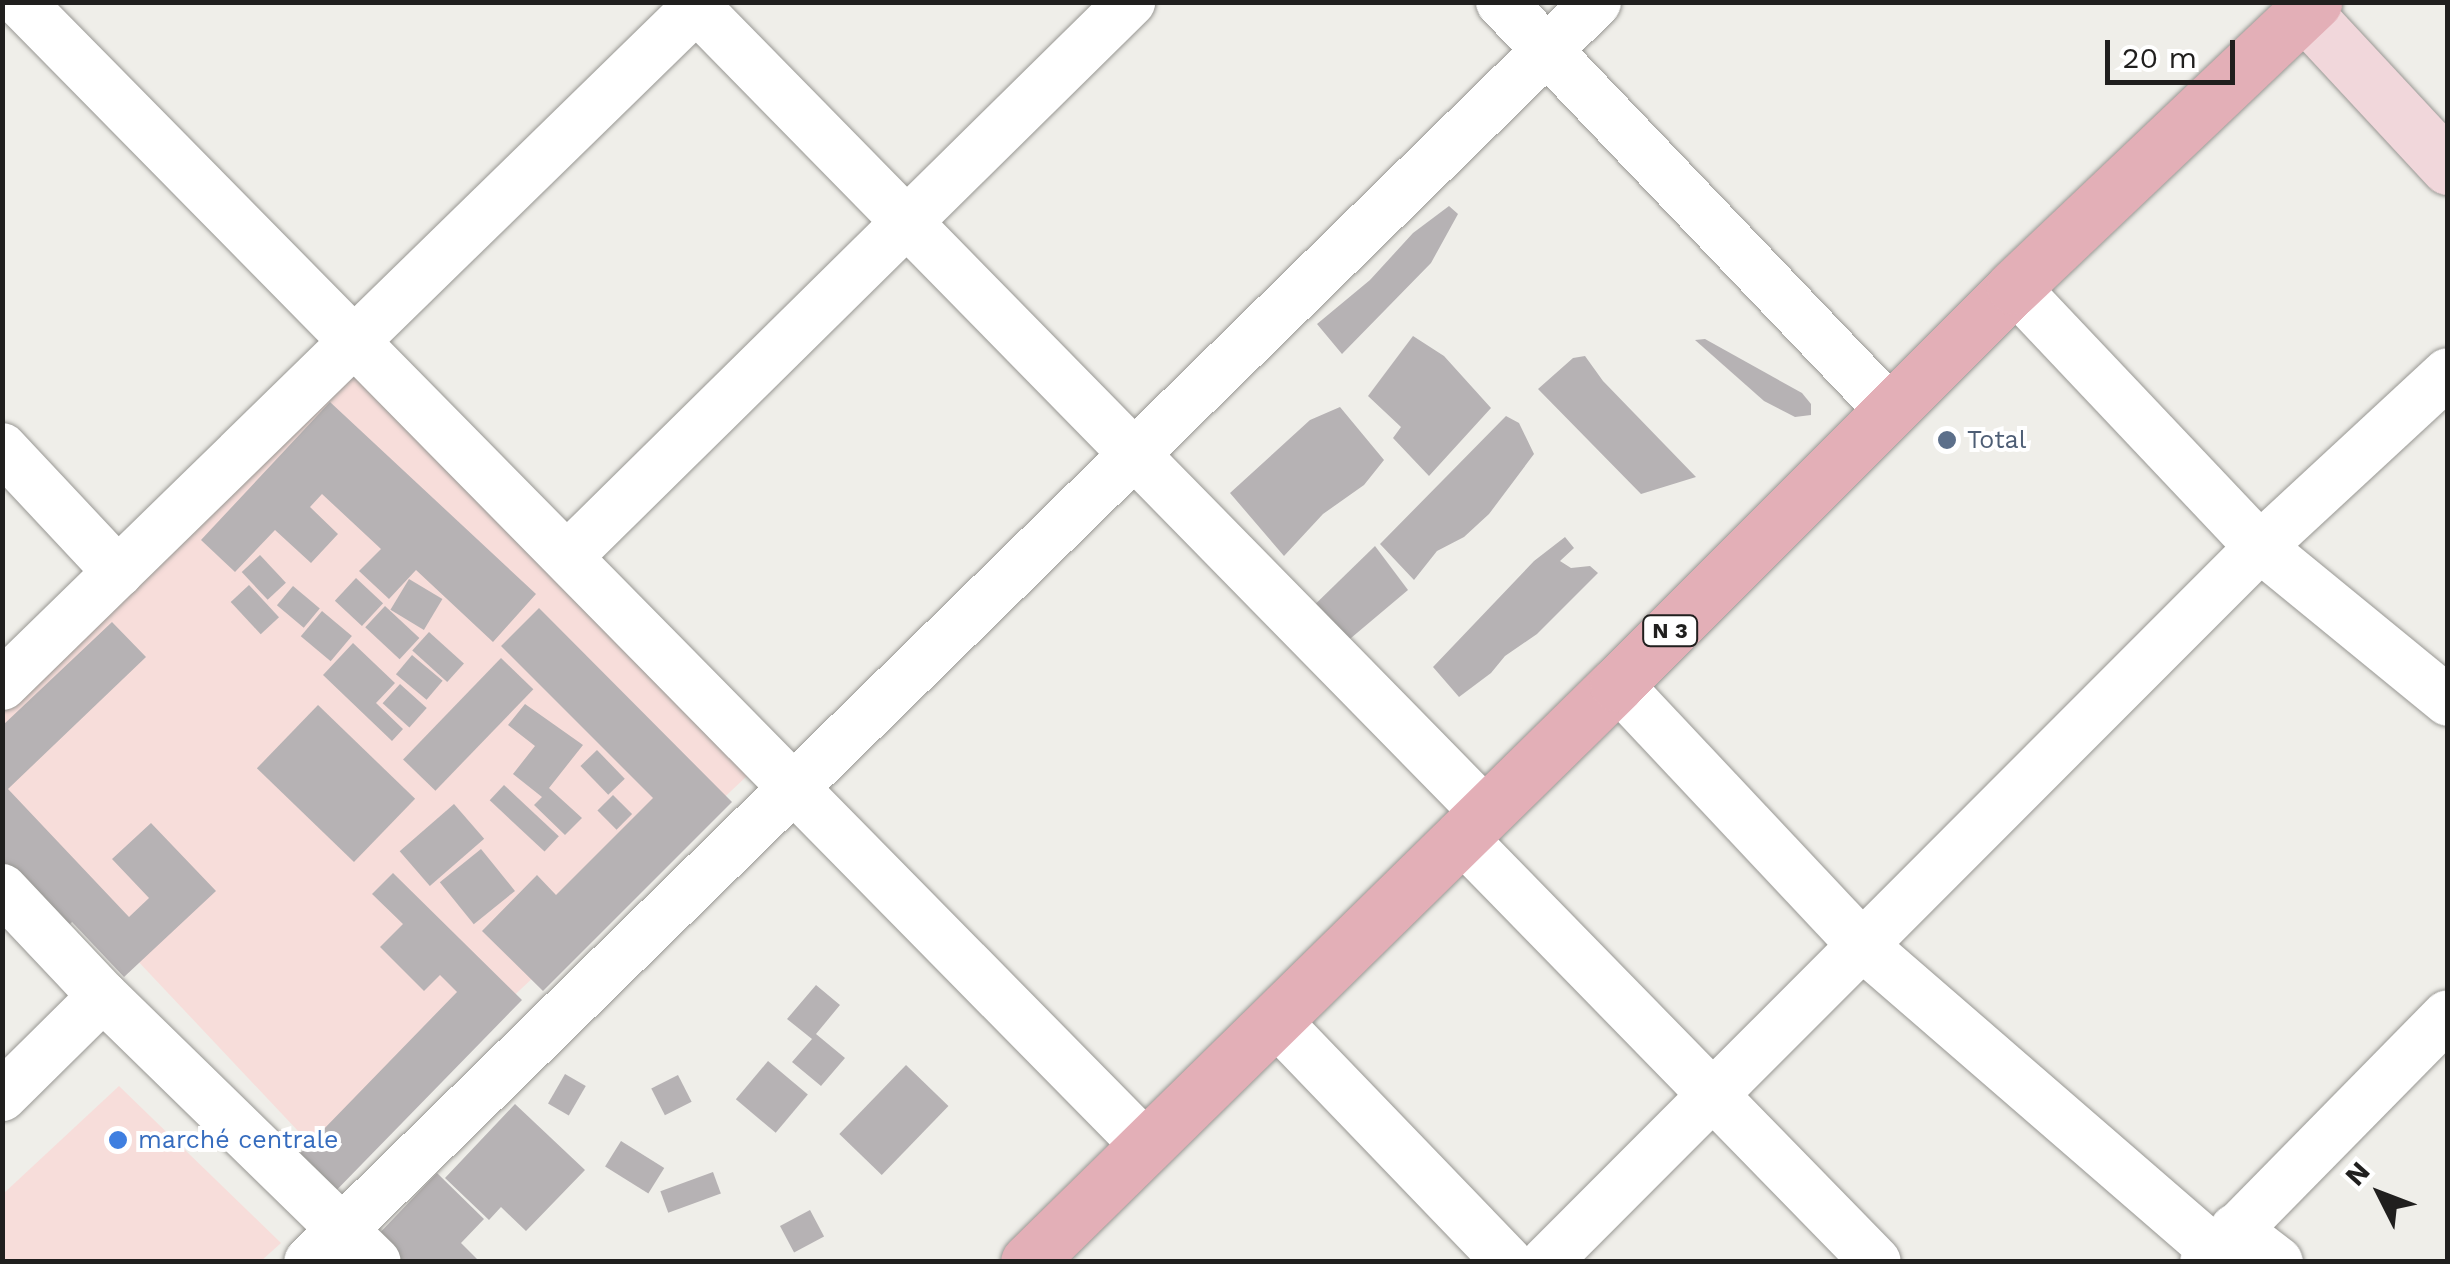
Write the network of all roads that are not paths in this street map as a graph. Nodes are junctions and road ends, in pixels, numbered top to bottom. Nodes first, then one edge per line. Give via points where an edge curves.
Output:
1 (20, 2) edge
2 (1130, 2) edge
3 (1501, 2) edge
4 (1596, 2) edge
5 (696, 4) edge
6 (2304, 6) edge
7 (1548, 50) junction
8 (2448, 167) edge
9 (907, 222) junction
10 (2014, 287) junction
11 (355, 342) junction
12 (2448, 373) edge
13 (1890, 410) junction
14 (2, 448) edge
15 (1135, 454) junction
16 (2260, 547) junction
17 (567, 557) junction
18 (118, 572) junction
19 (1618, 684) junction
20 (2, 685) edge
21 (2448, 701) edge
22 (794, 788) junction
23 (1473, 824) junction
24 (2, 889) edge
25 (1863, 946) junction
26 (103, 996) junction
27 (2448, 1015) edge
28 (1274, 1020) junction
29 (1712, 1094) junction
30 (2, 1096) edge
31 (1145, 1144) junction
32 (2218, 1247) edge
33 (343, 1251) edge
34 (1028, 1262) edge
35 (1508, 1262) edge
36 (1546, 1262) edge
37 (1876, 1262) edge
38 (2278, 1262) edge

1 - 11 street
2 - 9 street
3 - 7 street
4 - 7 street
5 - 9 street
5 - 11 street
6 - 8 street
6 - 10 main road, N 3
7 - 13 street
7 - 15 street
9 - 15 street
9 - 17 street
10 - 13 main road, N 3
10 - 16 street
11 - 17 street
11 - 18 street
12 - 16 street
13 - 19 main road, N 3
14 - 18 street
15 - 22 street
15 - 23 street
16 - 21 street
16 - 25 street
17 - 22 street
18 - 20 street
19 - 23 main road, N 3
19 - 25 street
22 - 31 street
22 - 33 street
23 - 28 main road, N 3
23 - 29 street
24 - 26 street
25 - 29 street
25 - 32 street
26 - 30 street
26 - 33 street
27 - 32 street
28 - 31 main road, N 3
28 - 35 street
29 - 36 street
29 - 37 street
31 - 34 main road, N 3
32 - 38 street

